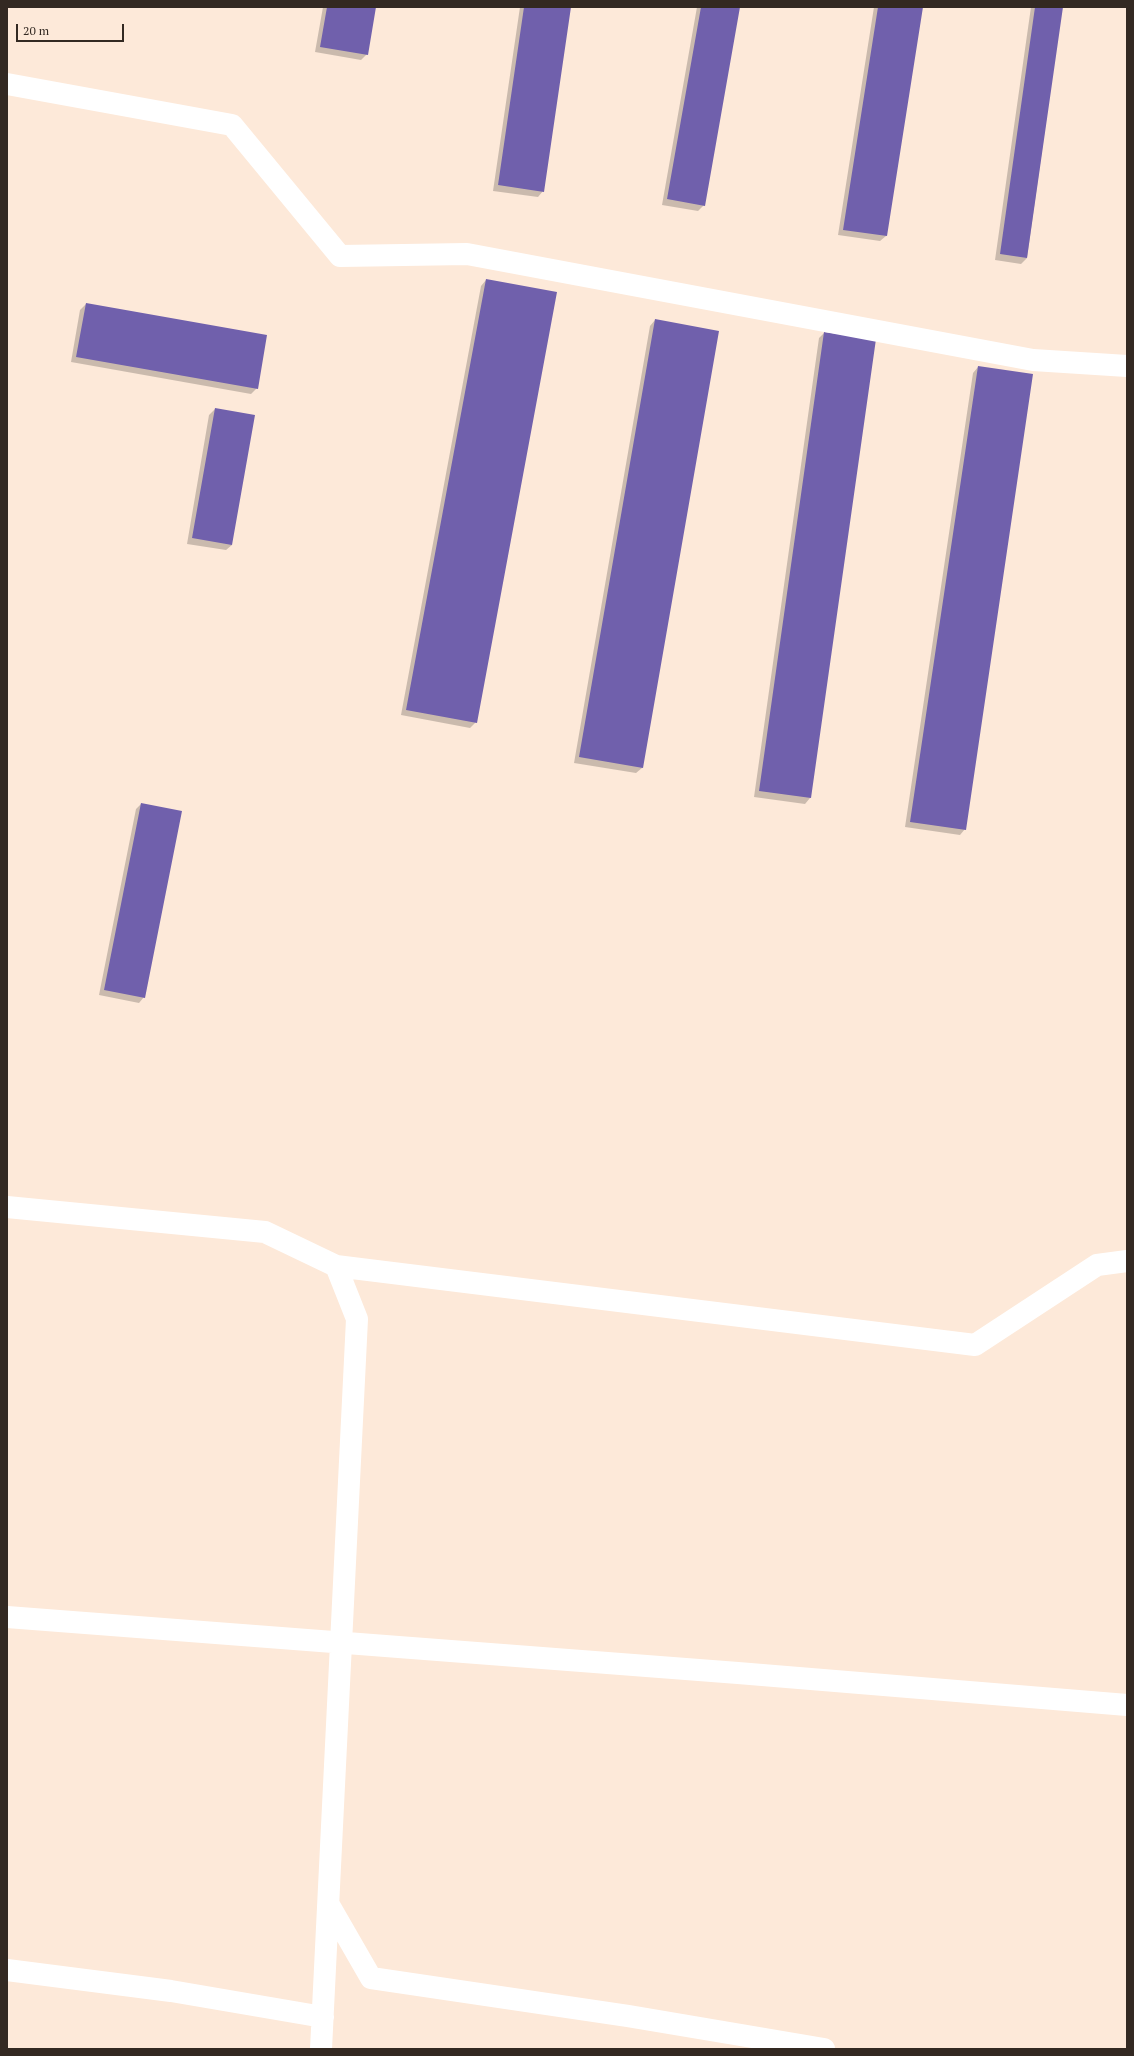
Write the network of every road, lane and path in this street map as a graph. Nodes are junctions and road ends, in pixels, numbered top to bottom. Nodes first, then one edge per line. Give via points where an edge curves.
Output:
1 (7, 84) edge
2 (1127, 366) edge
3 (7, 1207) edge
4 (1127, 1261) edge
5 (336, 1266) junction
6 (7, 1617) edge
7 (341, 1642) junction
8 (1127, 1705) edge
9 (329, 1905) junction
10 (7, 1970) edge
11 (323, 2016) junction
12 (321, 2049) edge
13 (824, 2049) edge

1 - 2 lane via 232,125 340,256 467,254 1033,360
3 - 5 lane via 265,1232
4 - 5 lane via 1096,1265 975,1345
5 - 7 lane via 357,1319
6 - 7 lane
7 - 8 lane
7 - 9 lane
9 - 11 lane
9 - 13 lane via 371,1978 628,2016
10 - 11 lane via 171,1991
11 - 12 lane

